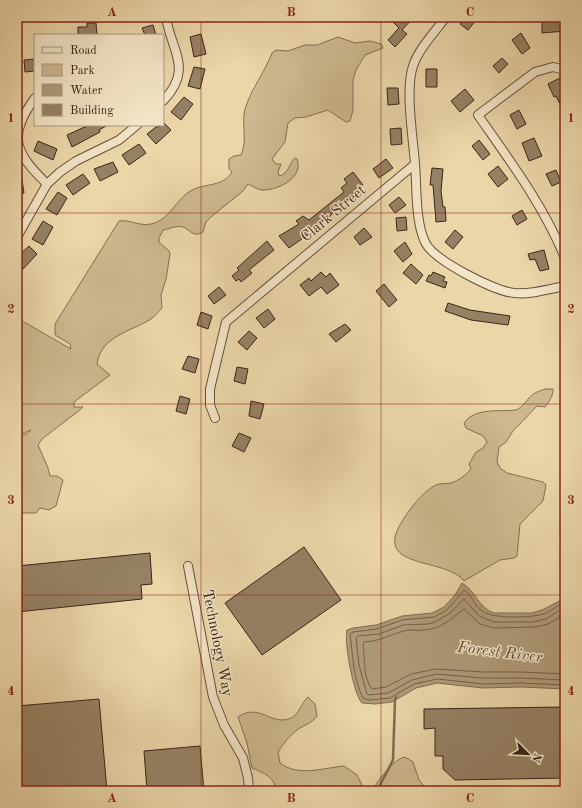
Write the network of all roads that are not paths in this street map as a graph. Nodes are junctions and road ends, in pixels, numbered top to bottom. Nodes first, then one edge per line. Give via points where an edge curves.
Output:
1 (166, 17) edge
2 (446, 17) edge
3 (565, 70) edge
4 (34, 99) edge
5 (164, 100) edge
6 (136, 126) edge
7 (415, 164) junction
8 (47, 184) junction
9 (17, 236) edge
10 (565, 258) edge
11 (565, 286) edge
12 (215, 418) dead end
13 (188, 566) dead end
14 (249, 791) edge

1 - 5 street via 168,32 178,56 179,70 173,88
2 - 7 street via 421,50 413,66 410,90
3 - 10 street via 553,67 535,72 478,115 535,199 551,226
4 - 8 street via 23,115 18,129 18,142 23,157
6 - 8 street via 119,140 76,161
7 - 11 street via 420,228 426,243 437,257 506,292 528,293
7 - 12 street, Clark Street via 226,322 210,389 210,405
8 - 9 street
13 - 14 street, Technology Way via 213,697 224,725 243,758

